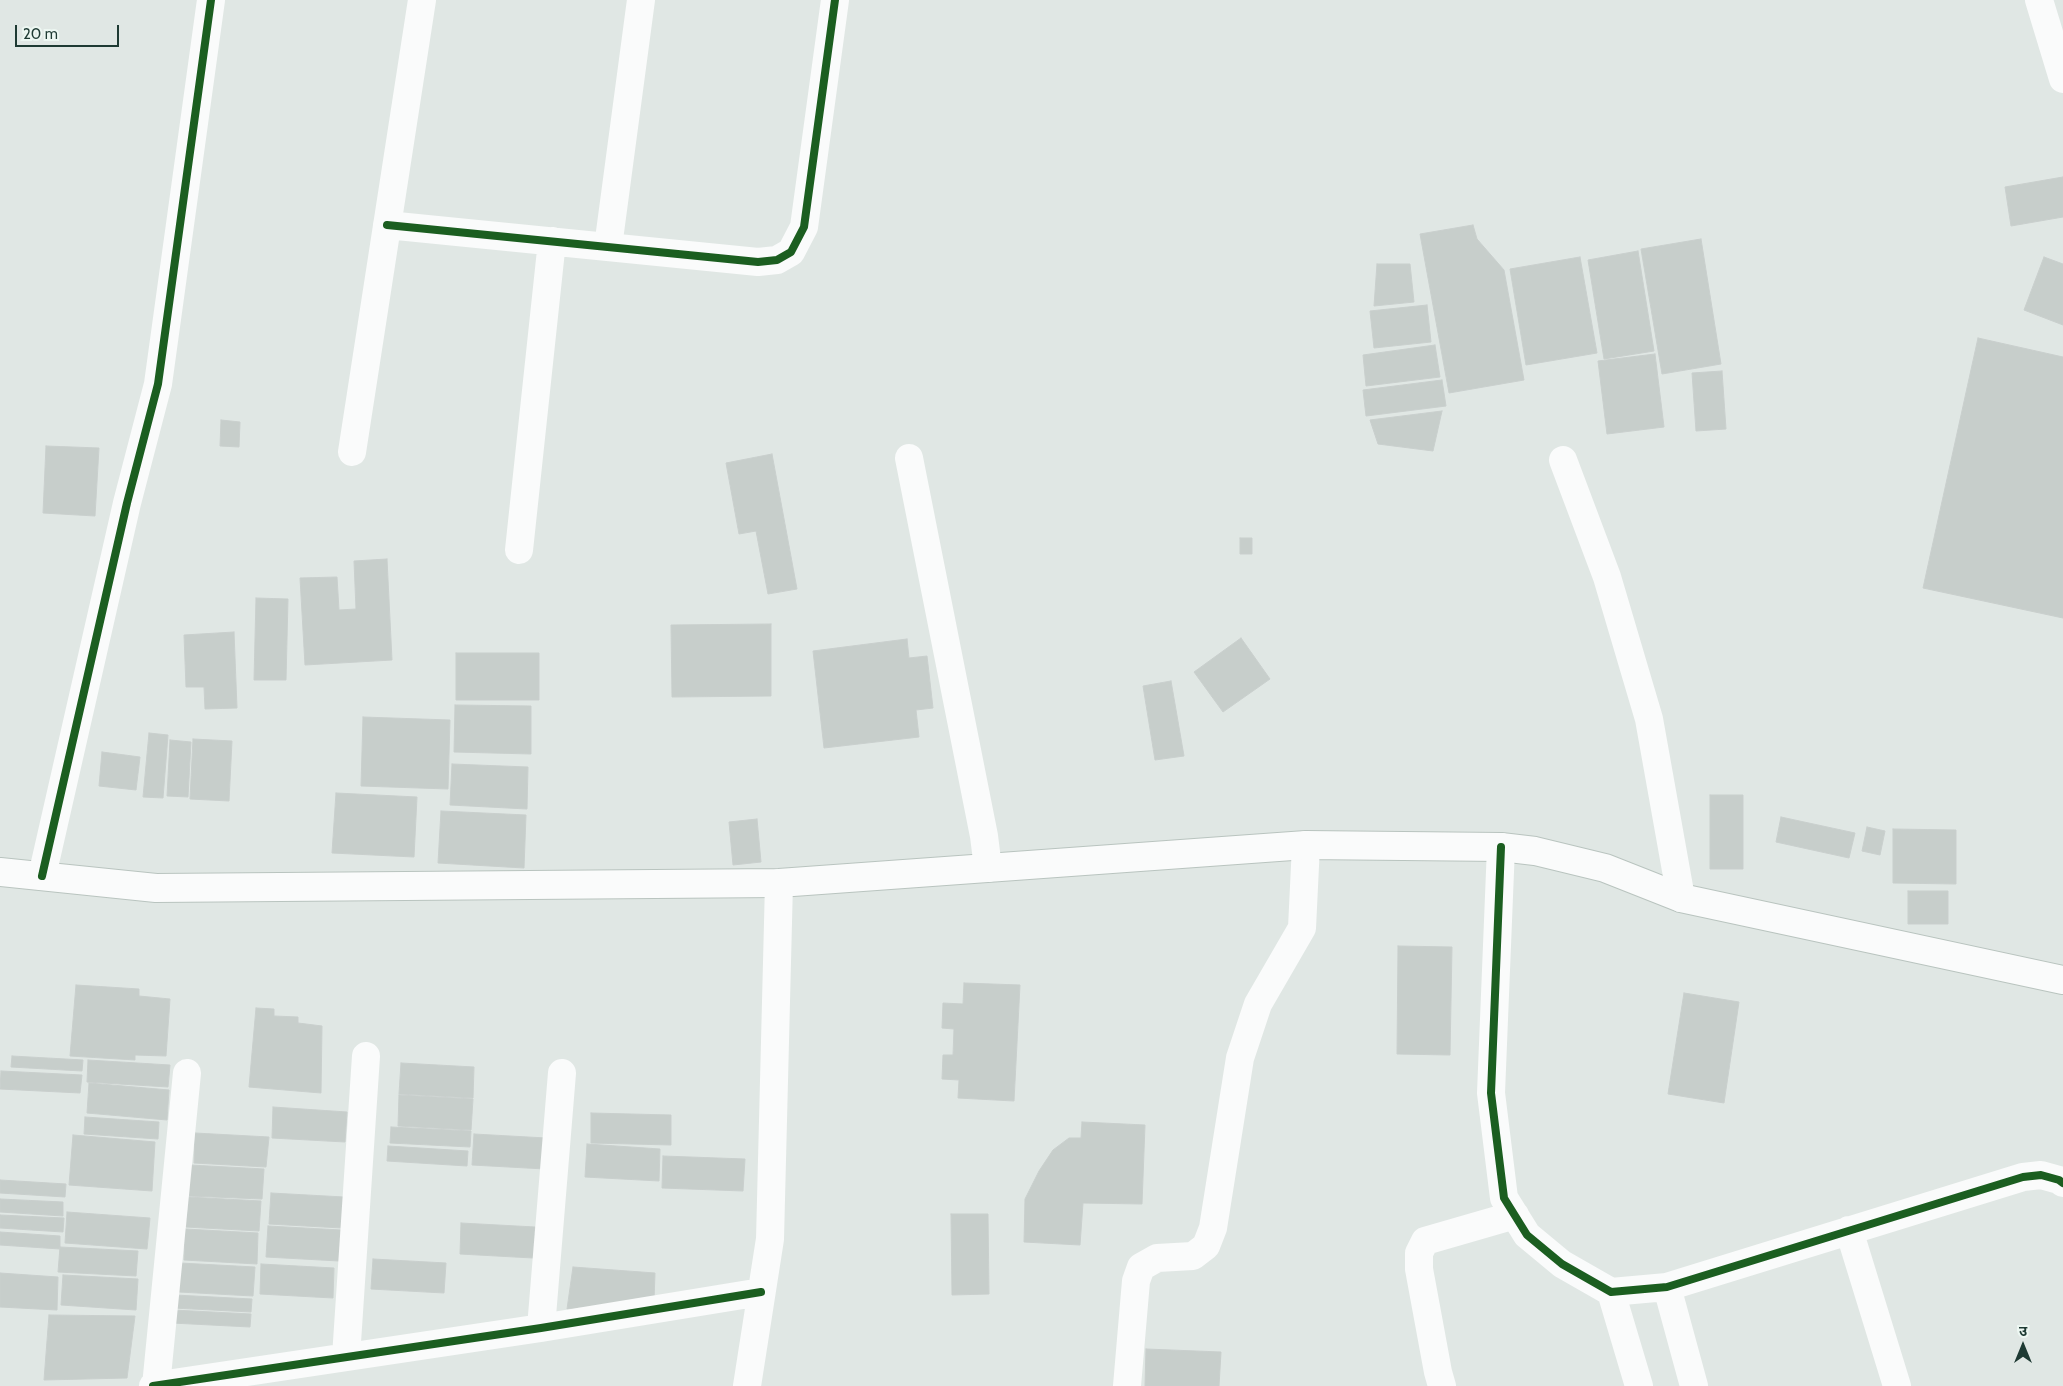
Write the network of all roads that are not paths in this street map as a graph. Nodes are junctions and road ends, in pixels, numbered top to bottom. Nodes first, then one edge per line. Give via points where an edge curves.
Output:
1 (211, 0) edge
2 (422, 0) edge
3 (641, 0) edge
4 (835, 0) edge
5 (2039, 0) edge
6 (2063, 79) edge
7 (387, 225) junction
8 (552, 241) junction
9 (608, 247) junction
10 (352, 452) dead end
11 (909, 458) dead end
12 (1563, 460) dead end
13 (519, 550) dead end
14 (1306, 845) junction
15 (1501, 848) junction
16 (988, 868) junction
17 (0, 872) edge
18 (42, 876) junction
19 (779, 883) junction
20 (1682, 898) junction
21 (2063, 980) edge
22 (366, 1056) dead end
23 (187, 1073) dead end
24 (562, 1073) dead end
25 (2063, 1183) edge
26 (1515, 1215) junction
27 (1849, 1230) junction
28 (1667, 1287) junction
29 (761, 1292) junction
30 (1611, 1292) junction
31 (541, 1328) junction
32 (346, 1357) junction
33 (154, 1386) edge
34 (747, 1386) edge
35 (1127, 1386) edge
36 (1442, 1386) edge
37 (1639, 1386) edge
38 (1694, 1386) edge
39 (1897, 1386) edge

1 - 18 street via 158,384 127,503
2 - 7 street
3 - 9 street
4 - 9 street via 804,228 792,252 777,260 758,262
5 - 6 street
7 - 8 street
7 - 10 street
8 - 9 street
8 - 13 street
11 - 16 street
12 - 20 street via 1607,577 1648,719
14 - 15 street
14 - 16 street
14 - 35 street via 1302,928 1258,1004 1240,1058 1213,1228 1206,1246 1193,1256 1157,1258 1140,1267
15 - 20 street via 1535,851 1605,868
15 - 26 street via 1491,1093 1504,1198
16 - 19 street
17 - 18 street
18 - 19 street via 156,888
19 - 29 street via 770,1239
20 - 21 street
22 - 32 street
23 - 33 street
24 - 31 street
25 - 27 street via 2041,1175 2023,1177
26 - 30 street via 1527,1235 1562,1264
26 - 36 street via 1425,1241 1419,1253
27 - 28 street
27 - 39 street
28 - 30 street
28 - 38 street
29 - 31 street
29 - 34 street
30 - 37 street
31 - 32 street
32 - 33 street

